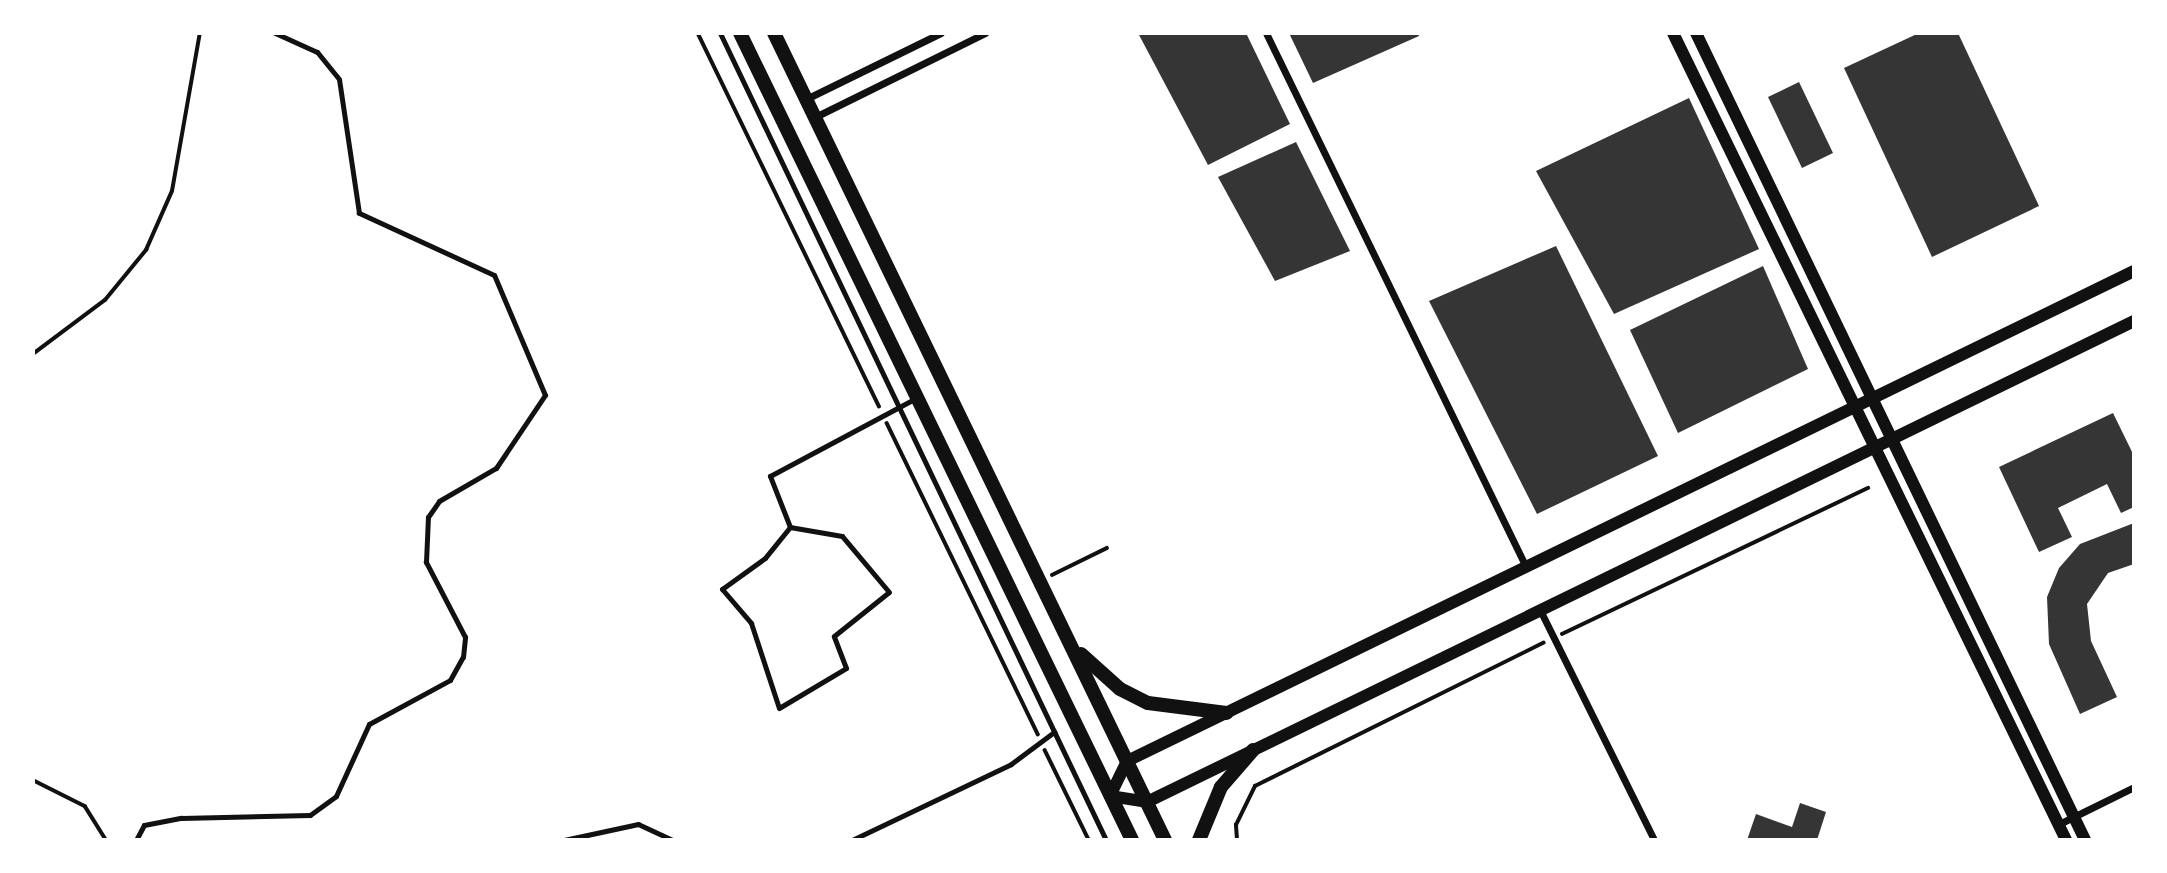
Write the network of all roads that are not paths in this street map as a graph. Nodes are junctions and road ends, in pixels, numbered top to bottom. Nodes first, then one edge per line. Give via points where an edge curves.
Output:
1 (275, 33) edge
2 (720, 33) edge
3 (740, 33) edge
4 (774, 33) edge
5 (941, 33) edge
6 (985, 33) edge
7 (1266, 33) edge
8 (1673, 33) edge
9 (1696, 33) edge
10 (806, 99) junction
11 (815, 117) junction
12 (2134, 271) edge
13 (2134, 321) edge
14 (917, 397) junction
15 (1870, 400) junction
16 (899, 407) junction
17 (1856, 407) junction
18 (1889, 440) junction
19 (1875, 447) junction
20 (790, 527) junction
21 (1526, 567) junction
22 (1540, 610) junction
23 (1066, 636) junction
24 (1226, 713) junction
25 (1054, 732) junction
26 (1253, 750) junction
27 (1127, 761) junction
28 (2134, 788) edge
29 (1110, 796) junction
30 (1147, 802) junction
31 (2074, 817) junction
32 (2059, 824) junction
33 (136, 840) edge
34 (564, 840) edge
35 (673, 840) edge
36 (852, 840) edge
37 (1106, 840) edge
38 (1132, 840) edge
39 (1165, 840) edge
40 (1199, 840) edge
41 (1654, 840) edge
42 (2066, 840) edge
43 (2085, 840) edge

1 - 33 lane via 317,52 339,79 359,214 494,275 545,395 496,468 439,502 428,517 426,562 465,638 463,657 450,680 369,724 336,796 310,816 181,818 144,825
2 - 16 lane
3 - 14 main road
4 - 10 main road
5 - 10 street
6 - 11 street
7 - 21 street
8 - 17 street
9 - 15 street
10 - 11 main road
11 - 23 main road
12 - 15 street
13 - 18 street
14 - 16 lane
14 - 29 main road
15 - 17 street
15 - 18 street
16 - 20 lane via 770,476
16 - 25 lane
17 - 19 street
17 - 21 street
18 - 19 street
18 - 31 street
19 - 22 street
19 - 32 street
20 - 20 lane via 842,536 890,592 834,636 846,668 779,708 751,623 722,589 765,558
21 - 24 street
22 - 26 street
22 - 41 street
23 - 24 main road via 1093,668 1130,694 1173,710
23 - 27 main road
24 - 27 street
25 - 36 lane via 1011,764
25 - 37 lane
26 - 30 street
26 - 40 main road via 1221,787
27 - 29 street
27 - 30 main road
28 - 31 street
29 - 30 street
29 - 38 main road
30 - 39 main road
31 - 32 street
31 - 43 street
32 - 42 street
34 - 35 lane via 638,824

